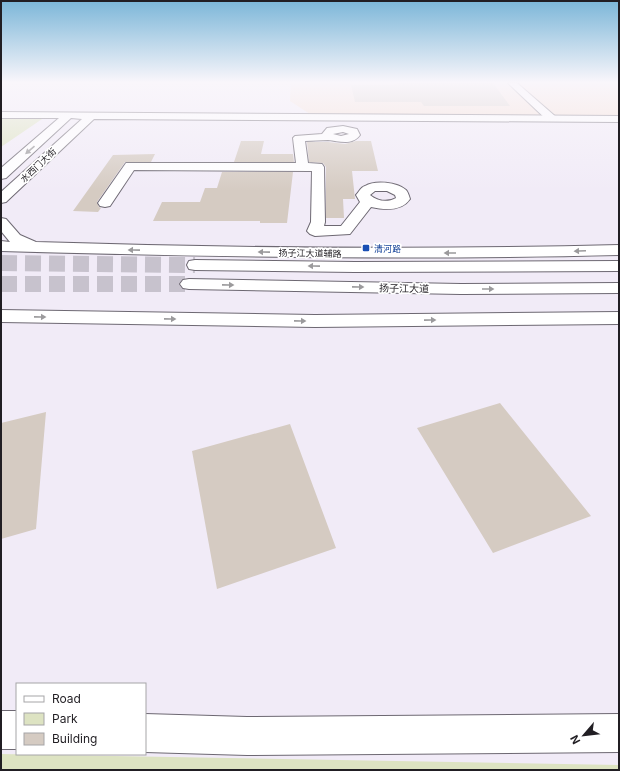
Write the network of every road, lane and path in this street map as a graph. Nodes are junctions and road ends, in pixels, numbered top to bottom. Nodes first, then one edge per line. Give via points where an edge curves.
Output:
1 (64, 119) edge
2 (88, 119) edge
3 (166, 119) edge
4 (552, 119) joint
5 (619, 119) edge
6 (333, 128) junction
7 (302, 167) junction
8 (1, 175) edge
9 (368, 201) dead end
10 (2, 202) edge
11 (105, 203) dead end
12 (1, 222) edge
13 (1, 246) edge
14 (33, 247) junction
15 (52, 248) junction
16 (619, 250) edge
17 (1, 262) edge
18 (195, 265) tunnel mouth
19 (619, 266) edge
20 (189, 284) tunnel mouth
21 (619, 288) edge
22 (1, 316) edge
23 (619, 318) edge
24 (1, 730) edge
25 (16, 730) edge
26 (146, 733) edge
27 (619, 733) edge

1 -> 8 main road, 水西门大街
2 - 10 main road, 水西门大街
3 - 6 main road
4 - 5 main road
4 - 6 main road via 346,123
6 - 7 main road via 299,138
7 - 9 main road via 318,168 316,231 345,231
7 - 11 main road via 130,166
12 - 14 main road via 15,238
13 - 14 main road, 扬子江大道辅路
14 - 15 main road, 扬子江大道辅路
16 -> 15 main road, 扬子江大道辅路 via 496,254
15 - 17 main road
19 -> 18 main road, 扬子江大道
20 -> 21 main road, 扬子江大道 via 461,289
22 -> 23 main road via 315,321
24 - 25 main road
26 - 27 main road via 247,736

